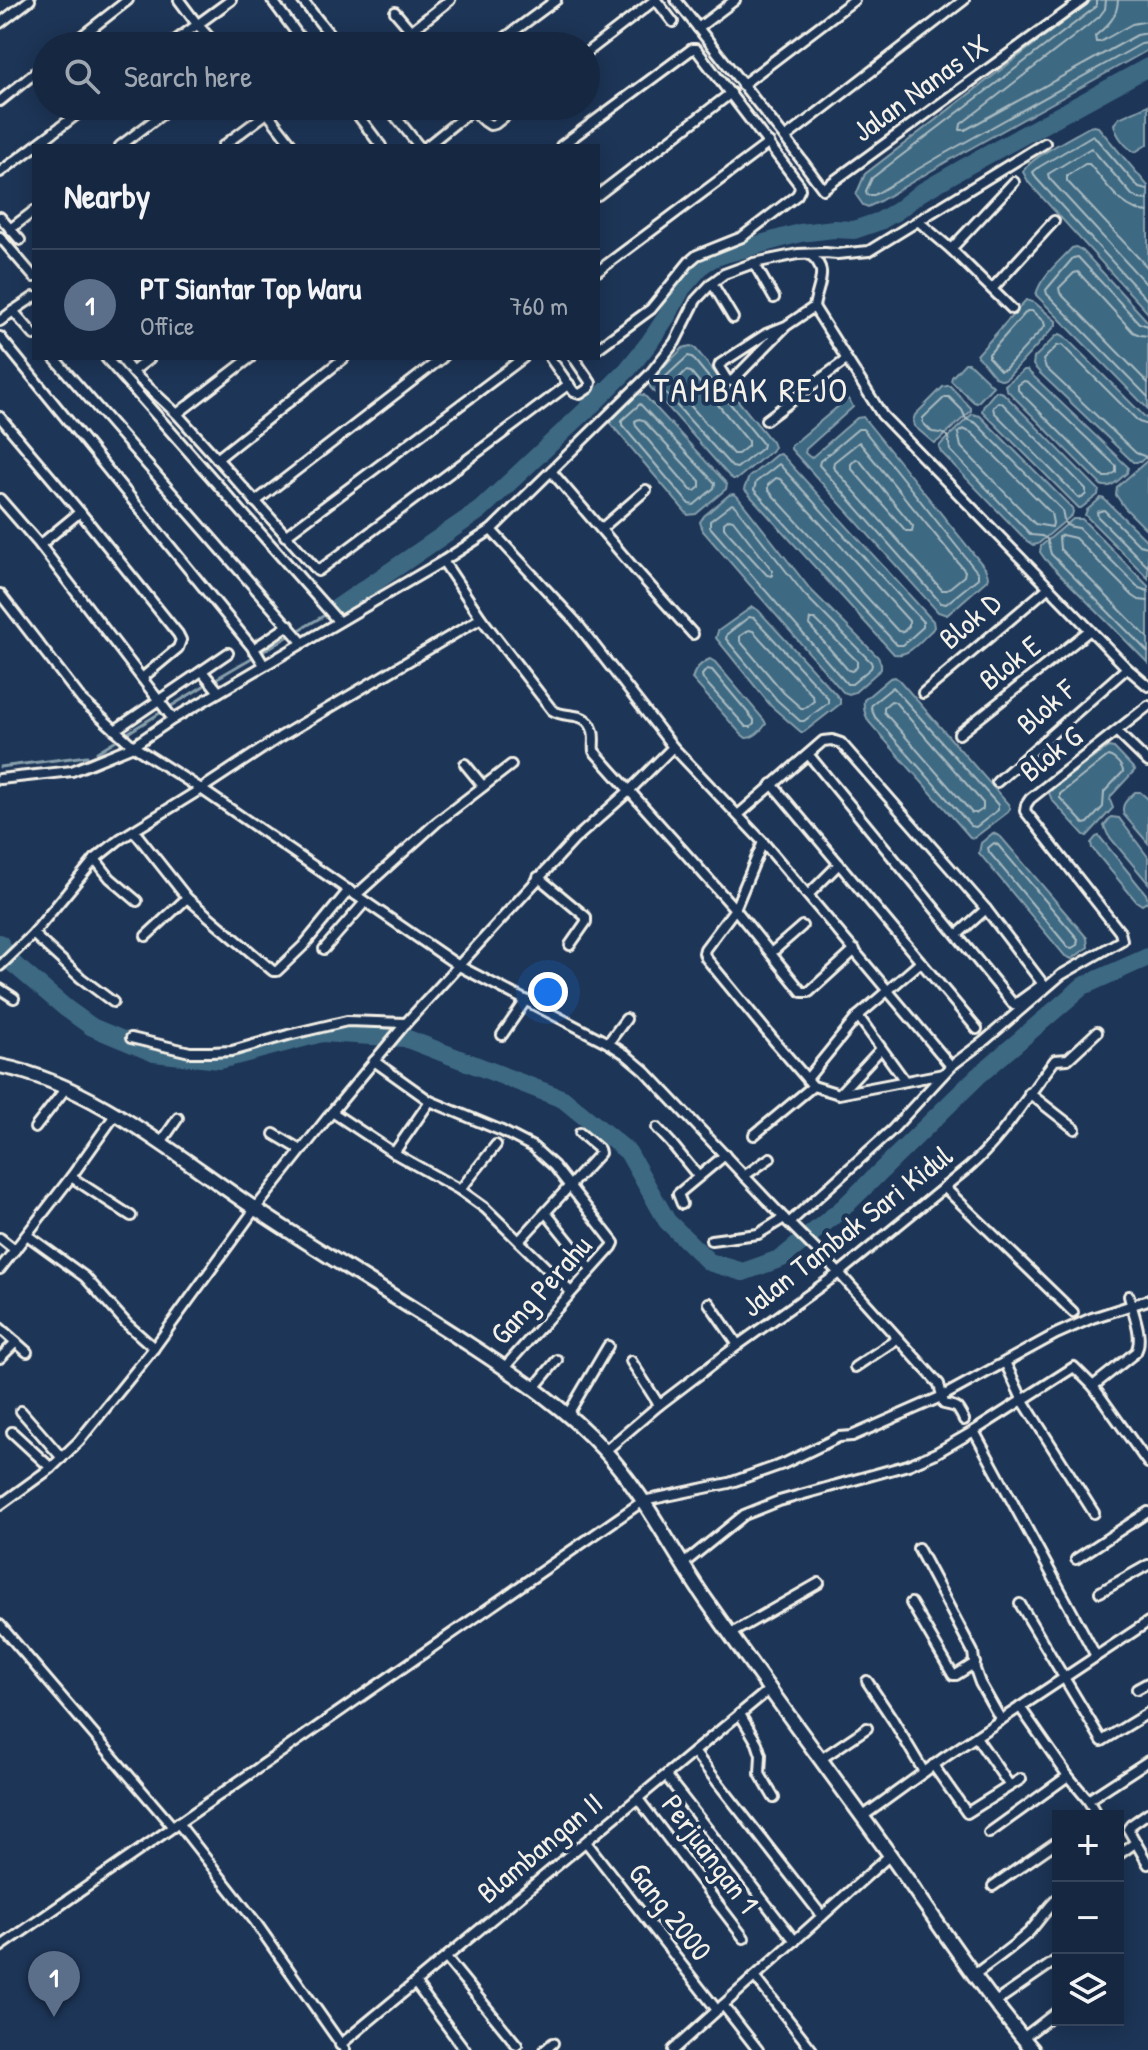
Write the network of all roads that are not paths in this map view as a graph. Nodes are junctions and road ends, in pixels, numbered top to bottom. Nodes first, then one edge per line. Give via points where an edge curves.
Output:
1 (30, 0) edge
2 (128, 0) edge
3 (179, 0) edge
4 (231, 0) edge
5 (272, 0) edge
6 (302, 0) edge
7 (450, 0) edge
8 (556, 0) edge
9 (655, 0) edge
10 (676, 0) edge
11 (735, 0) edge
12 (854, 0) edge
13 (964, 0) edge
14 (1064, 0) edge
15 (1083, 0) edge
16 (1071, 9) junction
17 (395, 12) dead end
18 (673, 22) dead end
19 (0, 23) edge
20 (197, 24) junction
21 (698, 28) junction
22 (411, 31) joint
23 (87, 32) edge
24 (186, 32) edge
25 (204, 32) edge
26 (296, 32) edge
27 (328, 32) edge
28 (513, 32) edge
29 (600, 42) edge
30 (32, 75) edge
31 (742, 85) junction
32 (731, 93) junction
33 (0, 101) edge
34 (600, 117) edge
35 (69, 120) edge
36 (154, 120) edge
37 (253, 120) edge
38 (273, 120) edge
39 (362, 120) edge
40 (398, 120) edge
41 (458, 120) edge
42 (482, 120) edge
43 (500, 120) edge
44 (596, 120) edge
45 (785, 138) junction
46 (769, 143) junction
47 (1045, 143) dead end
48 (37, 144) edge
49 (123, 144) edge
50 (225, 144) edge
51 (291, 144) edge
52 (380, 144) edge
53 (417, 144) edge
54 (429, 144) edge
55 (564, 144) edge
56 (32, 148) edge
57 (0, 172) edge
58 (1014, 182) dead end
59 (600, 193) edge
60 (32, 212) edge
61 (0, 217) edge
62 (918, 221) junction
63 (1054, 221) dead end
64 (10, 229) junction
65 (0, 237) edge
66 (20, 240) dead end
67 (951, 249) junction
68 (808, 254) junction
69 (754, 263) junction
70 (600, 270) edge
71 (32, 275) edge
72 (712, 283) junction
73 (992, 289) junction
74 (32, 298) edge
75 (774, 298) dead end
76 (814, 307) junction
77 (1012, 309) dead end
78 (13, 311) junction
79 (733, 318) dead end
80 (0, 321) edge
81 (786, 326) junction
82 (32, 333) edge
83 (0, 337) edge
84 (600, 347) edge
85 (56, 360) edge
86 (108, 360) edge
87 (123, 360) edge
88 (147, 360) edge
89 (247, 360) edge
90 (341, 360) edge
91 (439, 360) edge
92 (520, 360) edge
93 (551, 360) edge
94 (579, 360) edge
95 (846, 360) junction
96 (132, 372) junction
97 (569, 384) junction
98 (177, 414) junction
99 (0, 417) edge
100 (766, 420) dead end
101 (217, 459) junction
102 (551, 471) junction
103 (646, 490) dead end
104 (0, 499) edge
105 (255, 502) junction
106 (80, 512) junction
107 (601, 529) junction
108 (491, 530) junction
109 (285, 536) junction
110 (40, 545) junction
111 (443, 561) junction
112 (1049, 587) junction
113 (0, 594) edge
114 (334, 616) junction
115 (481, 618) junction
116 (1090, 630) junction
117 (296, 633) junction
118 (693, 634) dead end
119 (228, 653) dead end
120 (258, 656) junction
121 (1127, 668) junction
122 (142, 678) junction
123 (210, 681) junction
124 (1148, 686) edge
125 (923, 693) dead end
126 (1148, 706) edge
127 (166, 709) junction
128 (117, 731) junction
129 (1117, 732) junction
130 (959, 734) dead end
131 (130, 743) junction
132 (673, 747) junction
133 (808, 754) junction
134 (1148, 762) edge
135 (465, 764) dead end
136 (511, 765) dead end
137 (0, 779) edge
138 (997, 782) dead end
139 (772, 784) junction
140 (483, 786) junction
141 (201, 789) junction
142 (629, 791) junction
143 (738, 815) junction
144 (134, 831) junction
145 (763, 842) junction
146 (95, 859) junction
147 (839, 864) junction
148 (538, 877) junction
149 (352, 893) junction
150 (808, 895) junction
151 (187, 898) junction
152 (137, 901) dead end
153 (365, 902) junction
154 (735, 909) junction
155 (986, 909) junction
156 (802, 926) dead end
157 (33, 934) junction
158 (957, 935) junction
159 (146, 936) dead end
160 (570, 945) dead end
161 (324, 949) dead end
162 (855, 950) junction
163 (771, 953) junction
164 (921, 962) junction
165 (0, 966) edge
166 (459, 966) junction
167 (0, 989) edge
168 (887, 990) junction
169 (14, 998) dead end
170 (526, 1000) junction
171 (113, 1002) dead end
172 (858, 1016) junction
173 (626, 1019) dead end
174 (403, 1026) junction
175 (977, 1029) dead end
176 (1097, 1032) dead end
177 (502, 1035) dead end
178 (131, 1038) dead end
179 (608, 1043) junction
180 (880, 1050) junction
181 (375, 1059) junction
182 (0, 1066) edge
183 (951, 1066) junction
184 (944, 1074) junction
185 (905, 1081) junction
186 (810, 1082) junction
187 (66, 1088) junction
188 (1029, 1093) junction
189 (839, 1094) junction
190 (430, 1101) junction
191 (332, 1112) junction
192 (115, 1115) junction
193 (178, 1118) dead end
194 (35, 1128) dead end
195 (657, 1128) dead end
196 (1075, 1129) dead end
197 (580, 1133) dead end
198 (274, 1134) dead end
199 (754, 1135) dead end
200 (160, 1144) junction
201 (496, 1145) dead end
202 (301, 1150) junction
203 (394, 1153) junction
204 (725, 1155) junction
205 (770, 1158) dead end
206 (698, 1176) junction
207 (744, 1176) junction
208 (71, 1177) junction
209 (570, 1184) junction
210 (944, 1187) junction
211 (460, 1190) junction
212 (682, 1204) dead end
213 (255, 1209) junction
214 (546, 1213) junction
215 (131, 1216) dead end
216 (790, 1223) junction
217 (27, 1235) junction
218 (0, 1238) edge
219 (711, 1240) dead end
220 (519, 1241) junction
221 (15, 1250) junction
222 (0, 1269) edge
223 (591, 1269) junction
224 (839, 1273) junction
225 (571, 1292) junction
226 (1129, 1296) dead end
227 (1148, 1300) edge
228 (709, 1303) dead end
229 (1132, 1306) junction
230 (1073, 1312) dead end
231 (0, 1328) edge
232 (897, 1339) junction
233 (16, 1342) junction
234 (738, 1345) junction
235 (608, 1346) dead end
236 (154, 1348) junction
237 (27, 1352) dead end
238 (0, 1358) edge
239 (557, 1360) dead end
240 (631, 1361) dead end
241 (1005, 1362) junction
242 (855, 1367) dead end
243 (504, 1368) junction
244 (1093, 1386) junction
245 (534, 1388) junction
246 (943, 1396) junction
247 (1022, 1399) junction
248 (659, 1405) junction
249 (21, 1411) dead end
250 (568, 1414) junction
251 (964, 1420) dead end
252 (974, 1431) junction
253 (12, 1432) dead end
254 (605, 1451) junction
255 (62, 1458) junction
256 (1148, 1463) edge
257 (51, 1468) junction
258 (643, 1501) junction
259 (0, 1505) edge
260 (1148, 1512) edge
261 (1094, 1513) dead end
262 (918, 1548) dead end
263 (1076, 1559) dead end
264 (682, 1565) junction
265 (1148, 1565) edge
266 (819, 1583) dead end
267 (1100, 1592) dead end
268 (911, 1603) dead end
269 (1020, 1604) dead end
270 (1148, 1622) edge
271 (0, 1625) edge
272 (730, 1634) junction
273 (1096, 1656) junction
274 (975, 1663) junction
275 (1062, 1678) junction
276 (867, 1681) dead end
277 (1148, 1683) edge
278 (1137, 1689) dead end
279 (764, 1694) junction
280 (1020, 1707) junction
281 (1148, 1713) edge
282 (740, 1714) junction
283 (1001, 1720) junction
284 (867, 1728) dead end
285 (976, 1737) junction
286 (694, 1752) junction
287 (821, 1759) junction
288 (1148, 1761) edge
289 (933, 1765) junction
290 (924, 1772) junction
291 (666, 1776) junction
292 (1068, 1776) junction
293 (1021, 1779) dead end
294 (1010, 1786) junction
295 (774, 1798) dead end
296 (638, 1799) junction
297 (1088, 1800) junction
298 (1094, 1810) edge
299 (1148, 1813) edge
300 (862, 1817) junction
301 (175, 1825) junction
302 (989, 1833) dead end
303 (586, 1842) junction
304 (1135, 1843) junction
305 (1052, 1845) edge
306 (1124, 1851) edge
307 (884, 1861) junction
308 (1148, 1864) edge
309 (993, 1886) dead end
310 (1052, 1903) edge
311 (822, 1916) junction
312 (744, 1938) dead end
313 (795, 1941) junction
314 (0, 1947) edge
315 (446, 1958) junction
316 (1052, 1963) edge
317 (974, 1975) junction
318 (755, 1977) junction
319 (415, 1983) junction
320 (994, 2003) junction
321 (720, 2008) junction
322 (1052, 2016) edge
323 (1023, 2038) junction
324 (553, 2043) dead end
325 (517, 2045) dead end
326 (342, 2047) edge
327 (465, 2050) edge
328 (545, 2050) edge
329 (673, 2050) edge
330 (758, 2050) edge
331 (812, 2050) edge
332 (1033, 2050) edge

1 - 19 street
2 - 23 street
3 - 20 street
4 - 20 street
5 - 26 street
6 - 27 street
7 - 22 street
8 - 28 street
9 - 18 street
9 - 29 street
10 - 21 street
11 - 21 street
12 - 31 street
13 - 45 street
14 - 16 street
15 - 16 street, Jalan Nanas IX
16 - 45 street, Jalan Nanas IX via 823,189
17 - 22 street
20 - 24 street
20 - 25 street
21 - 31 street
30 - 33 street
31 - 45 street
32 - 34 street via 700,51 692,49
32 - 46 street
32 - 59 street
35 - 48 street
36 - 49 street
37 - 50 street
38 - 51 street
39 - 52 street
40 - 53 street
41 - 54 street
42 - 43 street via 490,125
44 - 55 street
46 - 70 street
46 - 84 street via 799,184 797,195 742,237 697,255 651,309
47 - 62 street
56 - 57 street
58 - 67 street
60 - 64 street
61 - 64 street
62 - 67 street
62 - 68 street via 869,251
63 - 73 street
64 - 66 street
65 - 71 street
67 - 73 street
68 - 69 street
68 - 76 street via 821,266
69 - 72 street
69 - 75 street
72 - 79 street
72 - 102 street via 696,300 663,358
73 - 77 street
74 - 78 street
76 - 81 street
76 - 95 street
78 - 80 street
78 - 82 street
81 - 81 street via 732,381 727,380 720,364
83 - 120 street
85 - 117 street
86 - 114 street
87 - 96 street
88 - 96 street
89 - 98 street
90 - 101 street
91 - 105 street
92 - 109 street
93 - 97 street
94 - 97 street via 589,388 580,394
95 - 100 street
95 - 112 street via 882,415
96 - 98 street
97 - 109 street via 318,571
98 - 101 street
99 - 106 street
101 - 105 street
102 - 107 street
102 - 108 street
103 - 107 street
104 - 110 street
105 - 109 street
106 - 110 street
106 - 122 street via 181,640
107 - 118 street
108 - 111 street
108 - 132 street via 576,622
110 - 122 street
111 - 114 street
111 - 115 street
112 - 116 street
112 - 125 street, Blok D
113 - 128 street via 82,700
114 - 117 street
115 - 141 street
115 - 142 street via 552,710 588,721 594,751
116 - 121 street
116 - 130 street, Blok E
117 - 120 street
117 - 120 street
119 - 123 street
120 - 123 street
121 - 124 street
121 - 138 street, Blok F
122 - 127 street
123 - 127 street
123 - 127 street
126 - 129 street, Blok G
127 - 128 street
127 - 131 street
128 - 131 street
129 - 134 street
129 - 183 street, Blok G via 1030,799 1025,811 1122,938 1061,975
131 - 137 street via 72,771
131 - 141 street
132 - 142 street
132 - 143 street
133 - 139 street
133 - 155 street via 823,741 841,743
133 - 158 street
135 - 140 street
136 - 140 street
139 - 143 street
139 - 147 street
140 - 149 street
141 - 144 street
141 - 149 street
142 - 148 street
142 - 154 street
143 - 145 street
144 - 146 street
144 - 151 street
145 - 150 street
145 - 154 street
146 - 152 street
146 - 157 street
147 - 150 street
147 - 164 street
148 - 160 street via 586,917
148 - 166 street
149 - 151 street via 275,972
149 - 153 street
150 - 162 street
151 - 159 street
153 - 161 street
153 - 166 street
154 - 163 street
154 - 186 street via 704,953
155 - 158 street
155 - 158 street via 1043,984 1014,1005
156 - 163 street
157 - 165 street
157 - 171 street
162 - 163 street via 805,993
162 - 168 street
164 - 168 street
164 - 175 street
166 - 170 street
166 - 174 street
167 - 169 street
168 - 172 street
168 - 183 street
170 - 177 street
170 - 179 street
172 - 180 street
172 - 186 street
173 - 179 street
174 - 178 street via 347,1021 211,1052
174 - 181 street
176 - 188 street, Jalan Tambak Sari Kidul via 1067,1059 1055,1060
179 - 204 street via 645,1071
180 - 185 street
180 - 189 street
181 - 190 street
181 - 191 street
182 - 187 street
183 - 184 street
184 - 185 street
184 - 216 street via 892,1130
185 - 189 street
186 - 189 street
186 - 199 street
187 - 192 street
187 - 194 street
188 - 196 street
188 - 210 street, Jalan Tambak Sari Kidul via 988,1150
190 - 203 street
190 - 209 street via 533,1147
191 - 202 street
191 - 203 street
192 - 200 street
192 - 208 street
193 - 200 street
195 - 206 street
197 - 209 street via 600,1151
198 - 202 street
200 - 213 street
201 - 211 street
202 - 213 street
203 - 211 street
204 - 206 street
204 - 207 street
205 - 207 street
206 - 212 street via 678,1194
207 - 216 street
208 - 215 street
208 - 217 street
209 - 214 street
209 - 223 street, Gang Perahu via 614,1245
210 - 224 street, Jalan Tambak Sari Kidul
210 - 230 street
211 - 220 street
213 - 236 street
213 - 243 street
214 - 220 street
214 - 223 street
216 - 219 street via 758,1234
216 - 224 street
217 - 221 street
217 - 236 street via 85,1277
218 - 221 street
220 - 225 street
221 - 222 street
223 - 225 street, Gang Perahu
224 - 232 street
224 - 234 street, Jalan Tambak Sari Kidul
225 - 243 street, Gang Perahu
226 - 229 street
227 - 229 street
228 - 234 street
229 - 241 street via 1083,1321
229 - 244 street via 1138,1349
231 - 233 street
232 - 242 street
232 - 246 street via 939,1384
233 - 237 street
233 - 238 street
234 - 248 street, Jalan Tambak Sari Kidul
235 - 250 street
236 - 255 street
239 - 245 street
240 - 248 street
241 - 246 street
241 - 247 street
243 - 245 street
244 - 247 street via 1074,1367
244 - 256 street
245 - 250 street
246 - 251 street via 944,1404 958,1408
246 - 258 street via 744,1478
247 - 252 street
247 - 261 street
248 - 254 street, Jalan Tambak Sari Kidul
249 - 255 street
250 - 254 street
252 - 264 street via 908,1465 753,1510
252 - 273 street
253 - 257 street
254 - 258 street
255 - 257 street
257 - 259 street
258 - 264 street
258 - 301 street
260 - 263 street
262 - 274 street
264 - 272 street
265 - 267 street
266 - 272 street
268 - 274 street via 953,1675
269 - 275 street
270 - 273 street
271 - 301 street
272 - 279 street
273 - 275 street
274 - 283 street
275 - 280 street
275 - 281 street via 1102,1741
276 - 290 street
277 - 278 street
279 - 282 street, Blambangan II
279 - 287 street
280 - 283 street
280 - 292 street
282 - 286 street, Blambangan II
282 - 295 street via 757,1743 760,1774
283 - 285 street
284 - 287 street
285 - 289 street
285 - 294 street
286 - 291 street, Blambangan II
286 - 311 street
287 - 300 street
288 - 297 street
289 - 290 street
289 - 294 street via 966,1813
290 - 300 street
291 - 296 street, Blambangan II
291 - 313 street
292 - 297 street
292 - 302 street
293 - 294 street
296 - 303 street, Blambangan II
296 - 312 street, Perjuangan 1
297 - 298 street
299 - 304 street via 1129,1827
300 - 307 street
301 - 314 street
301 - 326 street via 254,1920
303 - 315 street, Blambangan II
303 - 321 street, Gang 2000
304 - 306 street
304 - 308 street
305 - 309 street
307 - 311 street
307 - 317 street
310 - 317 street via 1018,1942
311 - 313 street
313 - 318 street
315 - 319 street, Blambangan II
315 - 325 street
316 - 320 street
317 - 320 street
318 - 321 street
318 - 331 street
319 - 326 street, Blambangan II
319 - 327 street
320 - 323 street
321 - 329 street
321 - 330 street, Gang 2000
322 - 323 street
323 - 332 street
324 - 328 street

